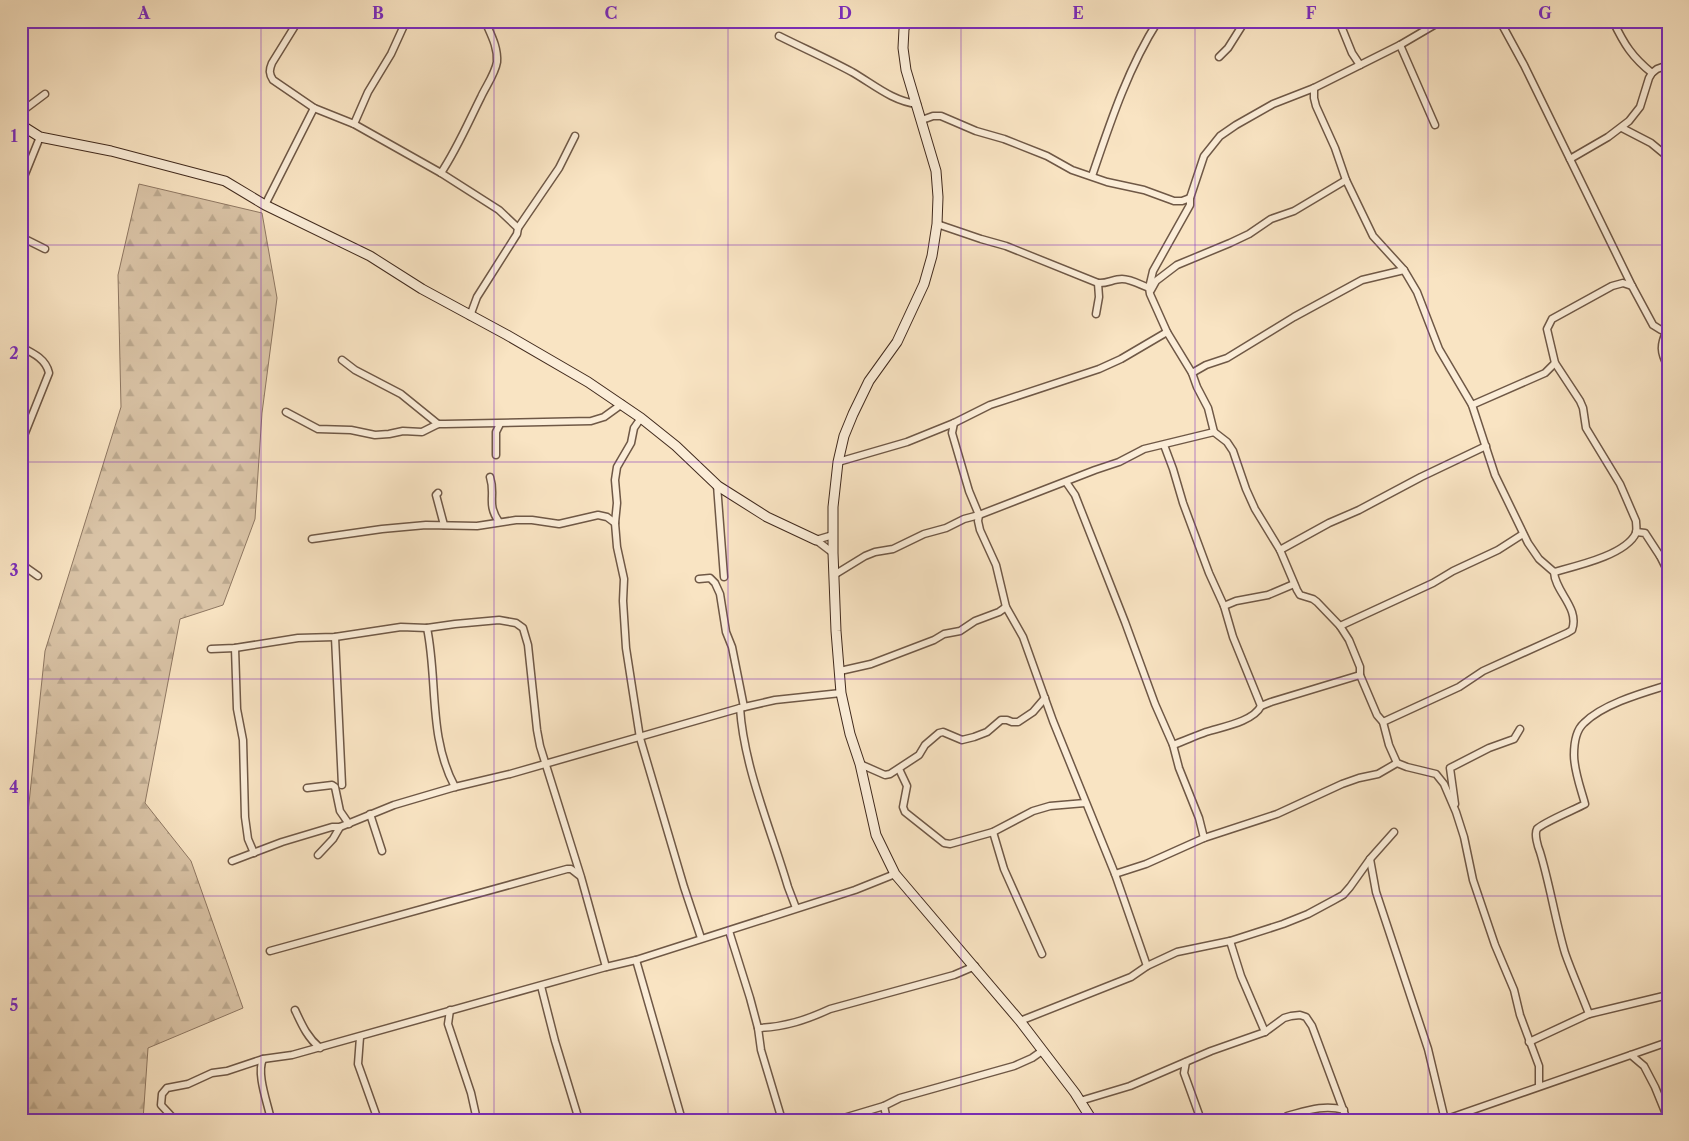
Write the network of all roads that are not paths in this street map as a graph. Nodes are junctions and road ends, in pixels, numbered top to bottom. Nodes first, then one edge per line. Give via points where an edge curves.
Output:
1 (298, 21) edge
2 (406, 21) edge
3 (485, 21) edge
4 (907, 21) edge
5 (1158, 21) edge
6 (1245, 21) edge
7 (1339, 21) edge
8 (1441, 21) edge
9 (1500, 21) edge
10 (1613, 21) edge
11 (779, 36) dead end
12 (1400, 45) junction
13 (1219, 57) dead end
14 (1360, 65) junction
15 (1668, 65) edge
16 (1652, 73) junction
17 (1314, 88) junction
18 (46, 94) dead end
19 (917, 104) junction
20 (314, 108) junction
21 (21, 112) edge
22 (922, 120) junction
23 (354, 124) junction
24 (1435, 124) dead end
25 (21, 125) edge
26 (1622, 128) junction
27 (575, 136) dead end
28 (40, 137) junction
29 (1668, 157) edge
30 (1570, 159) junction
31 (441, 173) junction
32 (1092, 176) junction
33 (1346, 180) junction
34 (21, 184) edge
35 (1190, 198) junction
36 (265, 205) junction
37 (938, 224) junction
38 (518, 228) junction
39 (21, 238) edge
40 (45, 249) dead end
41 (1404, 270) junction
42 (1098, 283) junction
43 (1632, 286) junction
44 (1150, 291) junction
45 (1096, 314) dead end
46 (470, 316) junction
47 (1667, 330) edge
48 (1167, 332) junction
49 (21, 347) edge
50 (342, 360) dead end
51 (1555, 363) junction
52 (1668, 367) edge
53 (1192, 373) junction
54 (622, 404) junction
55 (1472, 405) junction
56 (286, 412) dead end
57 (641, 418) junction
58 (954, 423) junction
59 (438, 424) junction
60 (500, 424) junction
61 (942, 428) junction
62 (1214, 432) junction
63 (952, 433) junction
64 (21, 443) edge
65 (1164, 445) junction
66 (1486, 446) junction
67 (496, 455) dead end
68 (838, 462) junction
69 (490, 477) dead end
70 (1066, 482) junction
71 (717, 484) junction
72 (438, 492) dead end
73 (616, 512) junction
74 (978, 515) junction
75 (607, 517) junction
76 (500, 522) junction
77 (615, 523) junction
78 (444, 525) junction
79 (1636, 532) junction
80 (1523, 534) junction
81 (833, 535) junction
82 (312, 539) dead end
83 (816, 540) junction
84 (1280, 550) junction
85 (833, 553) junction
86 (1668, 553) edge
87 (1660, 556) junction
88 (21, 564) edge
89 (1554, 572) junction
90 (1668, 572) edge
91 (834, 575) junction
92 (38, 576) dead end
93 (724, 577) dead end
94 (699, 579) dead end
95 (1294, 584) junction
96 (1006, 606) junction
97 (1224, 606) junction
98 (999, 612) junction
99 (1012, 616) junction
100 (1340, 626) junction
101 (428, 628) junction
102 (335, 637) junction
103 (235, 648) junction
104 (212, 649) dead end
105 (840, 671) junction
106 (1360, 675) junction
107 (1668, 685) edge
108 (841, 693) junction
109 (1045, 698) junction
110 (1261, 706) junction
111 (742, 708) junction
112 (1383, 722) junction
113 (1520, 729) dead end
114 (640, 738) junction
115 (1173, 745) junction
116 (547, 763) junction
117 (1397, 763) junction
118 (860, 764) junction
119 (899, 769) junction
120 (342, 785) dead end
121 (454, 787) junction
122 (307, 788) dead end
123 (1085, 803) junction
124 (1456, 812) junction
125 (370, 814) junction
126 (349, 824) junction
127 (340, 827) junction
128 (993, 832) junction
129 (1394, 832) dead end
130 (1204, 838) junction
131 (382, 851) dead end
132 (254, 853) junction
133 (318, 855) dead end
134 (1370, 860) junction
135 (232, 861) dead end
136 (895, 874) junction
137 (1115, 874) junction
138 (581, 877) junction
139 (796, 908) junction
140 (729, 931) junction
141 (701, 938) junction
142 (1230, 941) junction
143 (270, 951) dead end
144 (1042, 954) dead end
145 (636, 960) junction
146 (975, 966) junction
147 (1148, 966) junction
148 (606, 967) junction
149 (541, 986) junction
150 (1668, 995) edge
151 (296, 1010) dead end
152 (450, 1010) junction
153 (1588, 1014) junction
154 (1020, 1021) junction
155 (758, 1028) junction
156 (1265, 1032) junction
157 (360, 1037) junction
158 (1529, 1042) junction
159 (1668, 1042) edge
160 (320, 1048) junction
161 (1042, 1051) junction
162 (1631, 1055) junction
163 (263, 1060) junction
164 (1186, 1062) junction
165 (1173, 1067) junction
166 (1184, 1073) junction
167 (1539, 1086) junction
168 (1341, 1100) junction
169 (1080, 1101) junction
170 (884, 1106) junction
171 (1334, 1107) junction
172 (1344, 1110) junction
173 (1287, 1116) dead end
174 (175, 1120) edge
175 (271, 1120) edge
176 (378, 1120) edge
177 (477, 1120) edge
178 (579, 1120) edge
179 (682, 1120) edge
180 (782, 1120) edge
181 (836, 1120) edge
182 (887, 1120) edge
183 (1092, 1120) edge
184 (1201, 1120) edge
185 (1347, 1120) edge
186 (1444, 1120) edge
187 (1668, 1120) edge

1 - 20 street via 272,63 270,76
2 - 23 street
3 - 31 street via 497,48 497,64 454,154
4 - 19 street via 903,48
5 - 32 street via 1140,52
6 - 13 street
7 - 14 street
8 - 12 street
9 - 30 street
10 - 16 street via 1632,55
11 - 19 street via 894,98
12 - 14 street
12 - 24 street
14 - 17 street
15 - 16 street
16 - 26 street via 1640,107
17 - 33 street via 1316,106
17 - 35 street via 1273,104 1220,136 1204,156
18 - 21 street
19 - 22 street
20 - 23 street
20 - 36 street
22 - 32 street via 941,116
22 - 37 street via 936,171
23 - 31 street
25 - 28 street
26 - 29 street via 1651,143
26 - 30 street
27 - 38 street via 559,168
28 - 34 street
28 - 36 street via 111,151 225,181
30 - 43 street
31 - 38 street via 499,210
32 - 35 street via 1174,201
33 - 41 street via 1372,236
33 - 44 street via 1294,211 1177,266 1156,282
35 - 44 street via 1190,204 1153,271
36 - 46 street via 370,256
37 - 42 street via 1006,246
37 - 68 street via 924,284 897,342 852,414
38 - 46 street via 477,297
39 - 40 street
41 - 53 street via 1362,280 1227,358
41 - 55 street via 1417,292 1439,349
42 - 44 street via 1131,280
42 - 45 street
43 - 47 street via 1652,325
43 - 51 street via 1619,283 1552,319 1547,329
44 - 48 street
46 - 54 street
47 - 52 street via 1662,354
48 - 53 street
48 - 58 street via 1121,360 990,405
49 - 64 street via 44,362 49,373
50 - 59 street via 400,394
51 - 55 street via 1545,373
51 - 79 street via 1580,401 1586,428 1627,498 1636,521
53 - 62 street via 1208,408
54 - 57 street
54 - 60 street via 604,417 591,421
55 - 66 street
56 - 59 street via 318,429 375,435 422,432
57 - 71 street
57 - 73 street via 617,467
58 - 61 street
58 - 63 street
59 - 60 street
60 - 67 street via 496,432
61 - 63 street
61 - 68 street via 908,442
62 - 65 street
62 - 84 street via 1233,451 1255,509
63 - 74 street
65 - 70 street via 1144,449
65 - 97 street via 1209,573
66 - 80 street via 1495,475
66 - 84 street
68 - 81 street
69 - 76 street via 493,487 491,507
70 - 74 street
70 - 115 street via 1079,503
71 - 83 street via 767,517
71 - 93 street
72 - 78 street via 436,495
73 - 75 street
73 - 77 street
74 - 91 street via 865,556
74 - 96 street
75 - 76 street via 598,515 559,524 532,520
75 - 77 street
76 - 78 street via 477,526
77 - 114 street via 624,579 626,648
78 - 82 street via 382,529
79 - 87 street via 1645,533
79 - 89 street via 1620,549
80 - 89 street via 1539,559
80 - 100 street via 1498,550
81 - 83 street
81 - 85 street
83 - 85 street
84 - 95 street
85 - 91 street
86 - 87 street
87 - 90 street
88 - 92 street
89 - 112 street via 1555,580 1570,605 1572,630
91 - 105 street
94 - 111 street via 710,578 720,594
95 - 97 street via 1268,595
95 - 100 street via 1300,595 1312,598
96 - 98 street
96 - 99 street
97 - 110 street
98 - 99 street
98 - 105 street via 980,618 960,631 944,634 871,664
99 - 109 street via 1026,644
100 - 106 street via 1356,655
101 - 102 street via 401,627
101 - 116 street via 499,620 516,623 523,628 528,646 537,730
101 - 121 street via 437,731
102 - 103 street via 298,638
102 - 120 street
103 - 104 street
103 - 132 street via 237,709 243,740 244,817
105 - 108 street
106 - 110 street
106 - 112 street
107 - 153 street via 1631,696 1596,713 1582,724 1575,738 1574,757 1585,804 1536,832 1558,927
108 - 111 street via 775,700
108 - 118 street
109 - 119 street via 1018,722 1001,720 974,737 962,740 939,733 919,755
109 - 123 street
110 - 115 street via 1249,718
111 - 114 street
111 - 139 street via 742,728 748,754
112 - 117 street
113 - 124 street via 1514,739 1450,768
114 - 116 street
114 - 141 street
115 - 130 street
116 - 121 street
116 - 138 street
117 - 124 street via 1436,774
117 - 130 street via 1378,774 1342,784 1277,814
118 - 119 street via 885,775
118 - 136 street via 876,835
119 - 128 street via 907,786 905,812 938,839 950,844
121 - 125 street
122 - 126 street via 335,787 340,811
123 - 128 street via 1050,806
123 - 137 street
124 - 158 street via 1473,880 1514,990
125 - 126 street
125 - 131 street
126 - 127 street
127 - 132 street
127 - 133 street
128 - 144 street via 1004,869
129 - 134 street
130 - 137 street
132 - 135 street
134 - 142 street via 1343,895 1291,920
134 - 186 street via 1376,892 1428,1049
136 - 139 street
136 - 146 street
137 - 147 street
138 - 143 street via 567,869
138 - 148 street
139 - 140 street
140 - 141 street
140 - 155 street
141 - 145 street
142 - 147 street via 1176,952
142 - 156 street
145 - 148 street
145 - 179 street
146 - 154 street
146 - 155 street via 954,975 830,1009 778,1028
147 - 154 street via 1131,977
148 - 149 street
149 - 152 street
149 - 178 street
150 - 153 street
151 - 160 street via 304,1031
152 - 157 street
152 - 177 street via 448,1024
153 - 158 street
154 - 161 street
155 - 180 street via 761,1050
156 - 164 street
156 - 168 street via 1284,1018 1306,1017
157 - 160 street
157 - 176 street via 358,1064
158 - 167 street via 1538,1066
159 - 162 street
160 - 163 street
161 - 169 street
161 - 170 street via 1014,1066 900,1098
162 - 167 street
162 - 187 street via 1644,1066
163 - 174 street via 168,1088 162,1094 161,1104
163 - 175 street via 261,1076
164 - 165 street
164 - 166 street
165 - 166 street
165 - 169 street via 1130,1086
166 - 184 street
167 - 186 street
168 - 171 street
168 - 172 street
169 - 183 street
170 - 181 street
170 - 182 street
171 - 172 street
171 - 173 street
172 - 185 street

